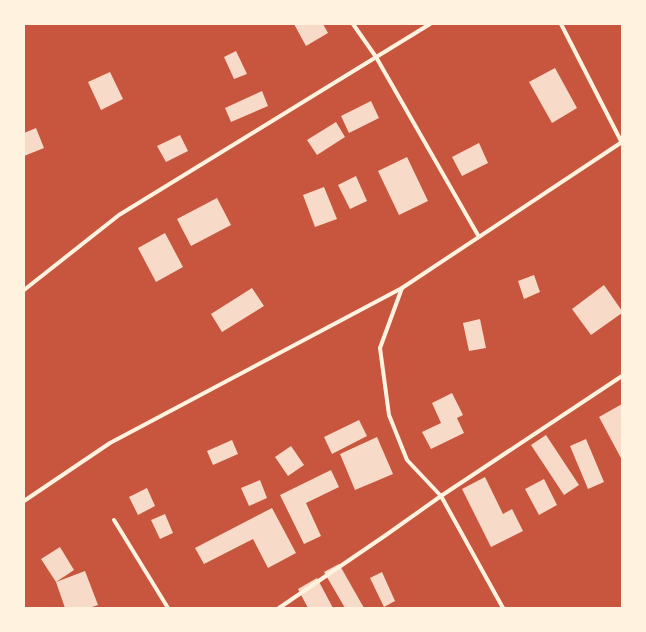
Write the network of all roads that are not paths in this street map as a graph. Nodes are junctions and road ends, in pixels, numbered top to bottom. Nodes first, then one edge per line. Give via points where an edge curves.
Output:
1 (353, 24) edge
2 (430, 24) edge
3 (561, 24) edge
4 (376, 57) junction
5 (622, 142) edge
6 (480, 237) junction
7 (402, 288) junction
8 (24, 290) edge
9 (622, 376) edge
10 (441, 496) junction
11 (24, 501) edge
12 (114, 520) dead end
13 (168, 608) edge
14 (278, 608) edge
15 (503, 608) edge

1 - 4 street
2 - 4 street
3 - 5 street
4 - 6 street
4 - 8 street via 119,215
5 - 6 street
6 - 7 street
7 - 10 street via 380,348 389,416 407,460
7 - 11 street via 110,443
9 - 10 street
10 - 14 street
10 - 15 street
12 - 13 street

